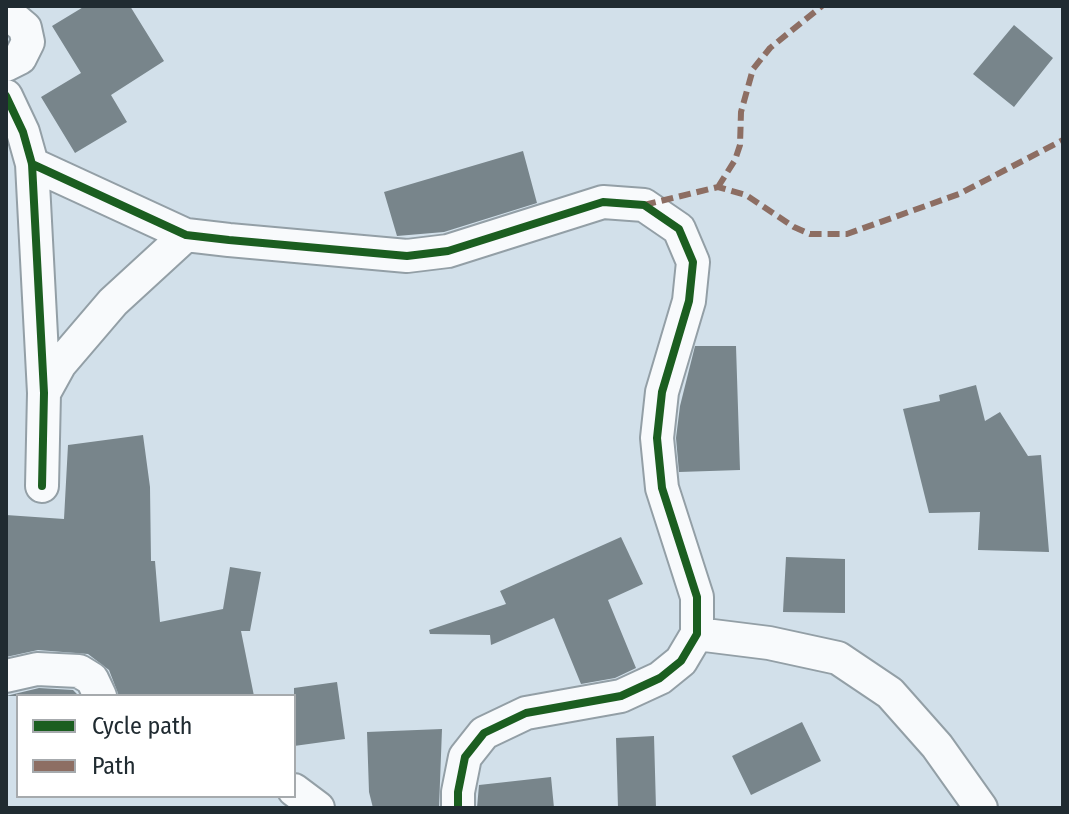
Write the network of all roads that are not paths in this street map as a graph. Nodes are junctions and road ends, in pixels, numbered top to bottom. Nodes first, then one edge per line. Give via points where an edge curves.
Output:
1 (6, 12) edge
2 (6, 65) edge
3 (6, 96) edge
4 (32, 164) junction
5 (186, 235) junction
6 (44, 393) junction
7 (42, 486) dead end
8 (697, 634) junction
9 (6, 676) edge
10 (99, 694) edge
11 (296, 792) edge
12 (318, 808) edge
13 (458, 808) edge
14 (981, 808) edge

1 - 2 street via 25,28 28,42 20,58
3 - 4 street
4 - 5 street
4 - 6 street
5 - 6 street via 95,323 60,364
5 - 8 street via 407,256 448,251 603,202 644,205 679,229 693,262 689,301 662,392 657,438 662,488 697,597
6 - 7 street
8 - 13 street via 681,661 660,678 621,696 526,713 484,733 465,757
8 - 14 street via 838,658 890,693
9 - 10 street via 37,669 79,671 92,679
11 - 12 street

